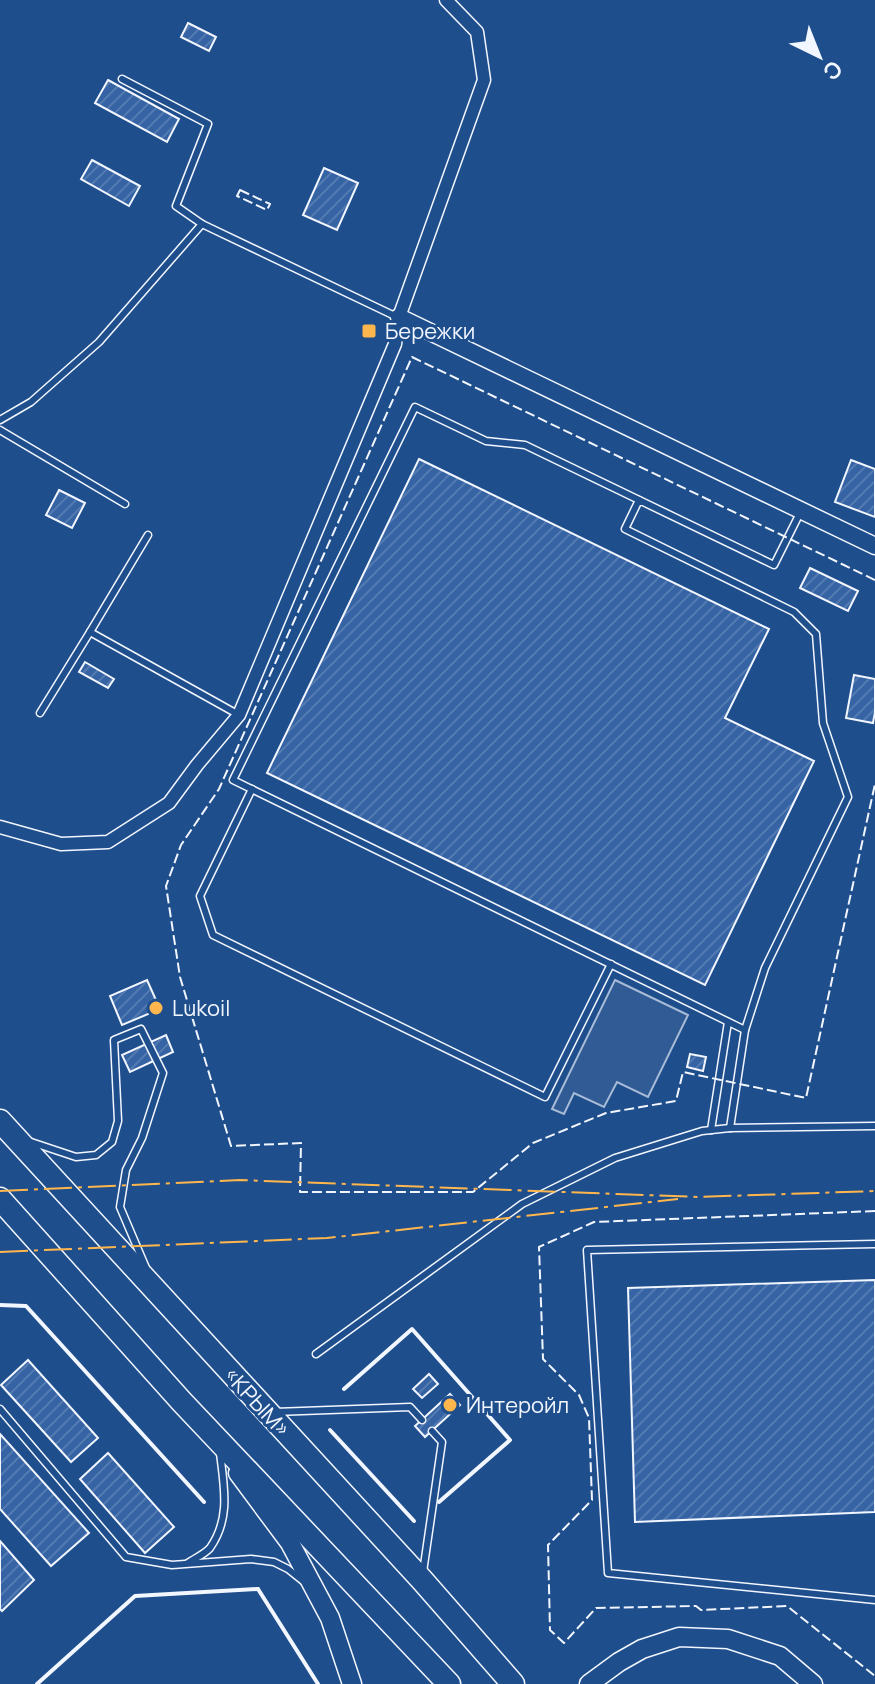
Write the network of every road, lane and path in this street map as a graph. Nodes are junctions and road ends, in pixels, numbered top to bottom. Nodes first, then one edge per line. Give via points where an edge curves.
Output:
1 (446, 0) edge
2 (122, 79) dead end
3 (202, 224) junction
4 (399, 317) junction
5 (0, 420) edge
6 (0, 430) edge
7 (639, 500) junction
8 (125, 504) dead end
9 (801, 511) junction
10 (148, 535) dead end
11 (875, 546) edge
12 (90, 632) junction
13 (40, 713) dead end
14 (239, 715) junction
15 (252, 789) junction
16 (0, 827) edge
17 (611, 964) junction
18 (728, 1022) junction
19 (745, 1030) junction
20 (875, 1126) edge
21 (730, 1128) junction
22 (7, 1129) edge
23 (711, 1130) junction
24 (0, 1199) edge
25 (875, 1244) edge
26 (157, 1293) junction
27 (316, 1354) dead end
28 (182, 1402) junction
29 (0, 1409) edge
30 (266, 1412) junction
31 (422, 1420) dead end
32 (432, 1431) dead end
33 (220, 1449) junction
34 (186, 1564) junction
35 (422, 1580) junction
36 (315, 1591) junction
37 (875, 1600) edge
38 (352, 1684) edge
39 (449, 1684) edge
40 (513, 1684) edge
41 (589, 1684) edge
42 (813, 1684) edge

1 - 4 street via 477,32 484,80
2 - 3 lane via 208,124 176,206
3 - 4 lane
3 - 5 lane via 99,342 31,402
4 - 9 street
4 - 14 street via 395,344
6 - 8 lane
7 - 9 lane via 774,565
7 - 15 lane via 525,445 486,441 415,407 233,780
7 - 19 lane via 625,529 794,612 816,634 823,723 848,797 765,968
9 - 11 street
10 - 12 lane
12 - 13 lane
12 - 14 lane
14 - 16 street via 169,803 108,842 61,844
15 - 17 lane
15 - 17 lane via 200,896 213,935 545,1097
17 - 18 lane
18 - 19 lane
18 - 23 lane
19 - 21 lane
20 - 21 lane
21 - 23 lane
22 - 26 highway, «КРЫМ»
22 - 26 lane via 76,1157 96,1155 112,1142 118,1121 114,1040 141,1029 163,1073 126,1170 120,1207
23 - 27 lane via 615,1158 522,1204
24 - 28 highway
25 - 37 lane via 587,1250 608,1573
26 - 30 highway, «КРЫМ»
28 - 33 main road
28 - 39 highway
29 - 34 lane via 126,1557
30 - 31 lane via 410,1407
30 - 35 highway, «КРЫМ»
32 - 35 lane via 442,1442
33 - 34 lane via 224,1519 208,1550
33 - 36 main road via 290,1543
34 - 36 lane via 274,1562
35 - 40 highway, «КРЫМ»
36 - 38 main road
41 - 42 main road via 642,1649 679,1637 728,1639 780,1656

